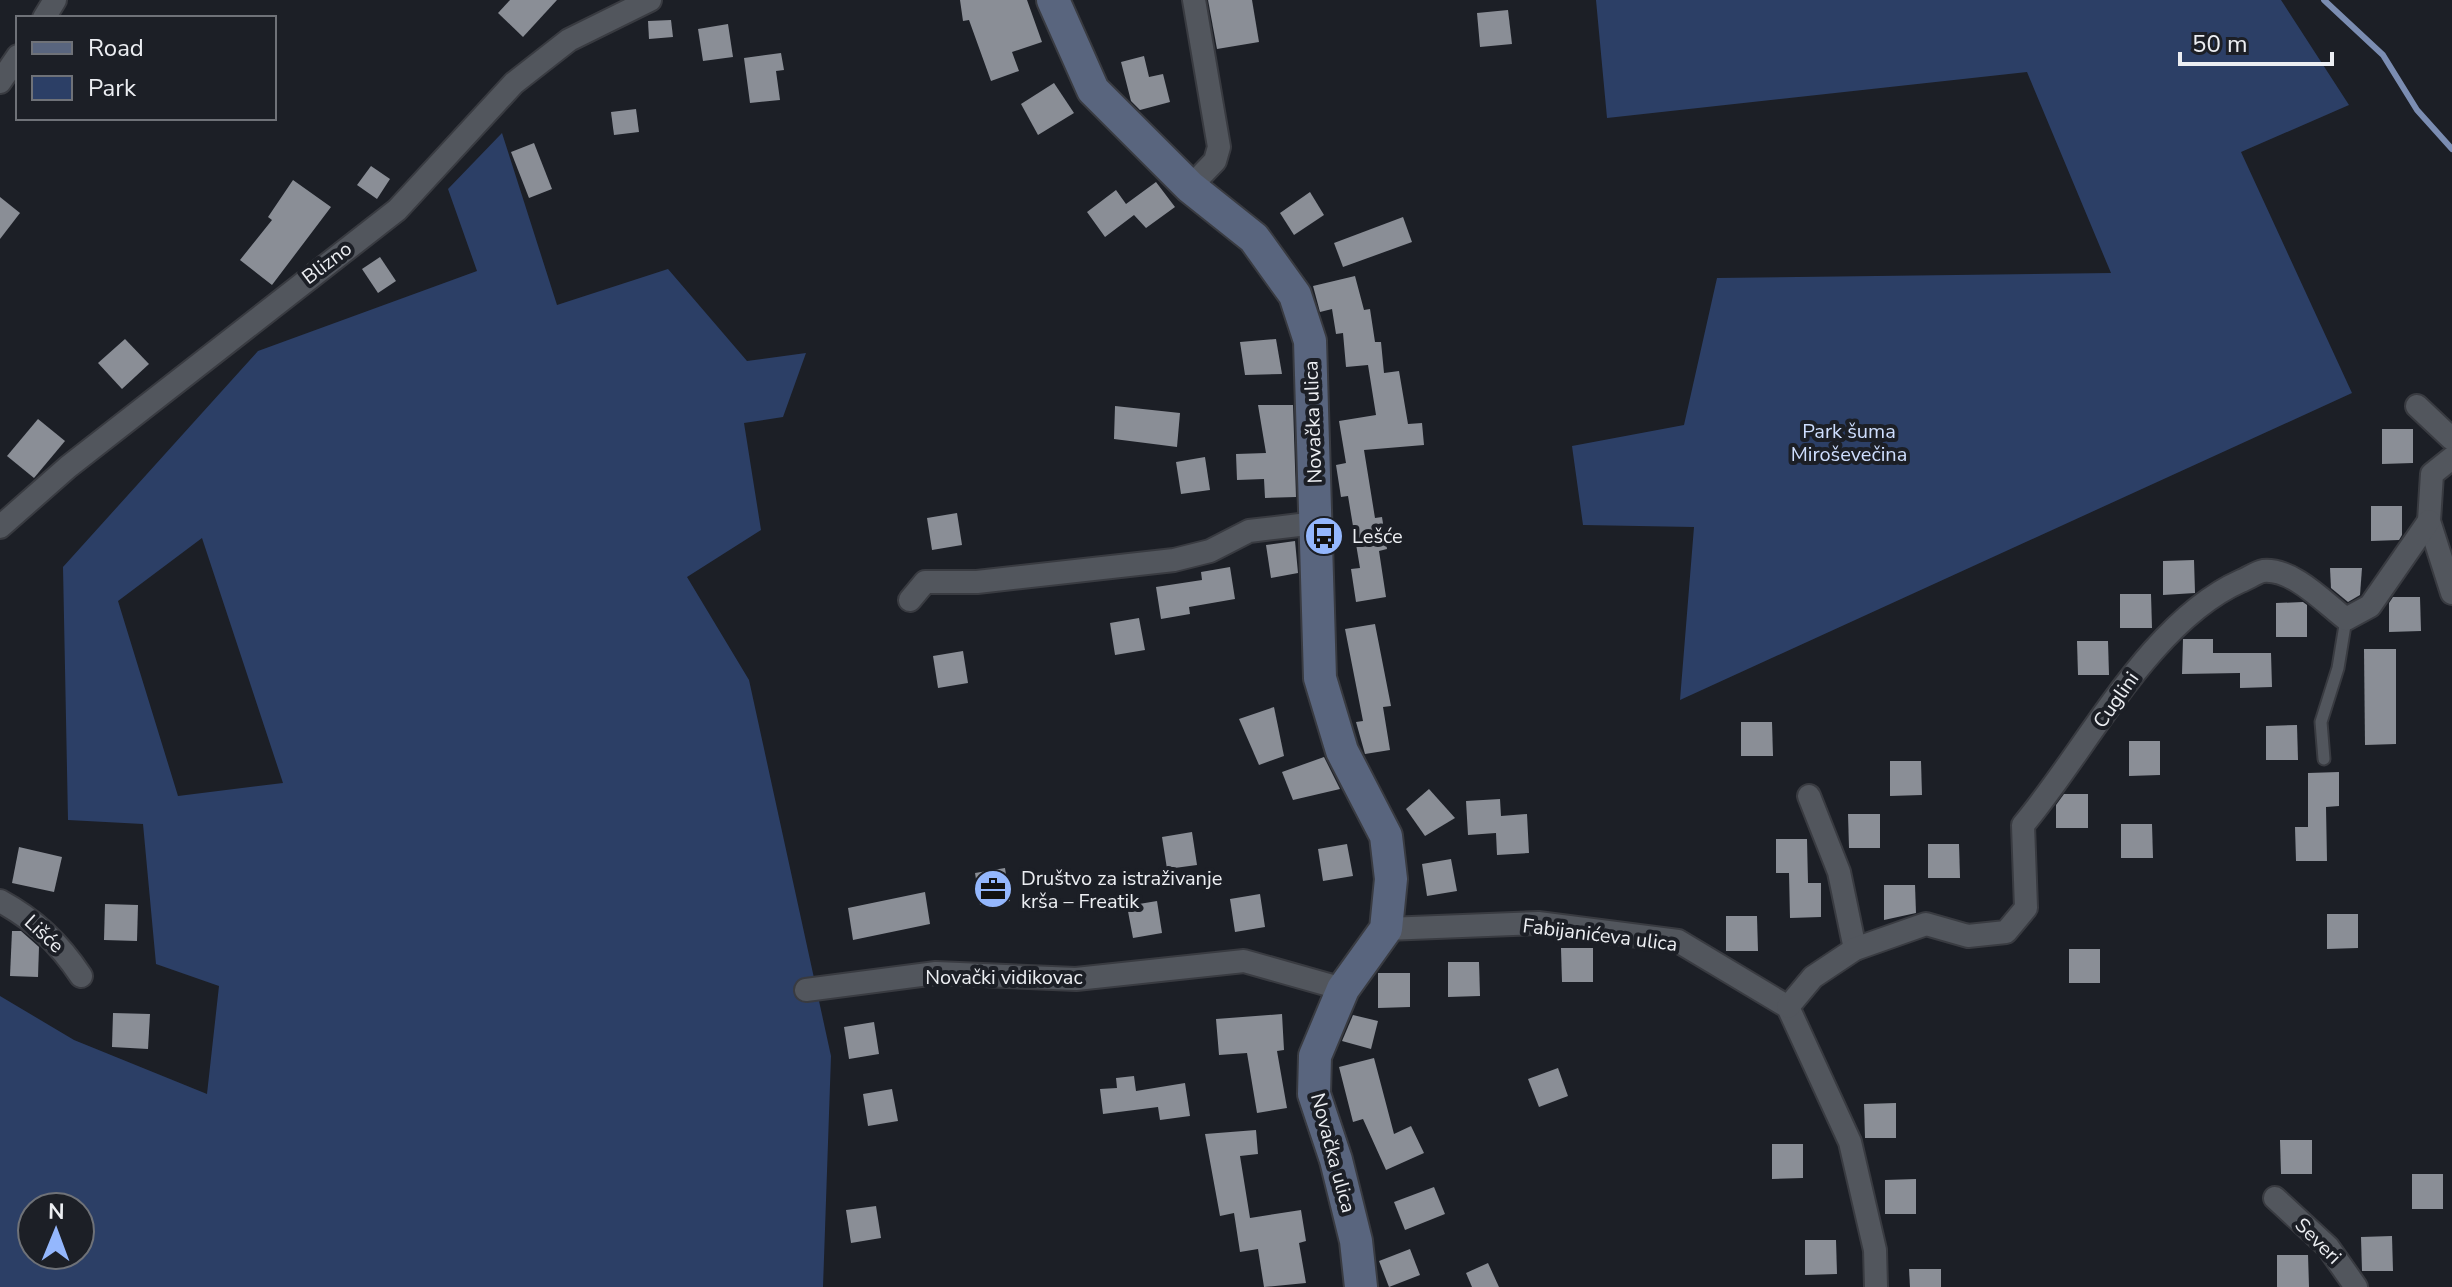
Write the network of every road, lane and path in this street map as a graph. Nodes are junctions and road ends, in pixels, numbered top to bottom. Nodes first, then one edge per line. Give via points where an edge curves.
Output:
1 (650, 0) edge
2 (1053, 0) edge
3 (1194, 0) edge
4 (16, 59) edge
5 (0, 82) edge
6 (1190, 187) junction
7 (2417, 406) dead end
8 (2452, 439) edge
9 (2452, 458) edge
10 (2429, 521) junction
11 (1316, 523) junction
12 (0, 527) edge
13 (2452, 593) edge
14 (910, 600) dead end
15 (2346, 619) junction
16 (2324, 759) dead end
17 (1809, 796) dead end
18 (0, 901) edge
19 (1386, 929) junction
20 (1855, 949) junction
21 (81, 976) dead end
22 (1343, 989) junction
23 (806, 990) dead end
24 (1788, 1007) junction
25 (2275, 1198) dead end
26 (1361, 1287) edge
27 (1876, 1287) edge
28 (2356, 1287) edge

1 - 12 street, Blizno via 569,40 514,83 397,210 68,467
2 - 6 street, Novačka ulica via 1093,90
3 - 6 street via 1219,147 1215,161
4 - 5 street
6 - 11 street, Novačka ulica via 1254,238 1295,295 1310,341
7 - 8 street
9 - 10 street via 2432,474
10 - 13 street
10 - 15 street via 2370,606
11 - 14 street via 1249,531 1210,551 1174,560 977,582 925,582
11 - 19 street, Novačka ulica via 1320,678 1342,751 1386,836 1391,879
15 - 16 lane via 2321,722
15 - 20 street, Cuglini via 2292,578 2264,571 2226,588 2143,661 2023,825 2026,908 2006,932 1968,936 1926,924
17 - 20 street via 1839,872
18 - 21 street, Lišće via 61,946
19 - 22 street, Novačka ulica
19 - 24 street, Fabijanićeva ulica via 1538,923 1678,941
20 - 24 street, Cuglini via 1813,977
22 - 23 street, Novački vidikovac via 1244,961 1076,979 936,973
22 - 26 street, Novačka ulica via 1315,1056 1314,1094 1349,1214
24 - 27 street via 1850,1142 1875,1250
25 - 28 street, Severi via 2328,1247

